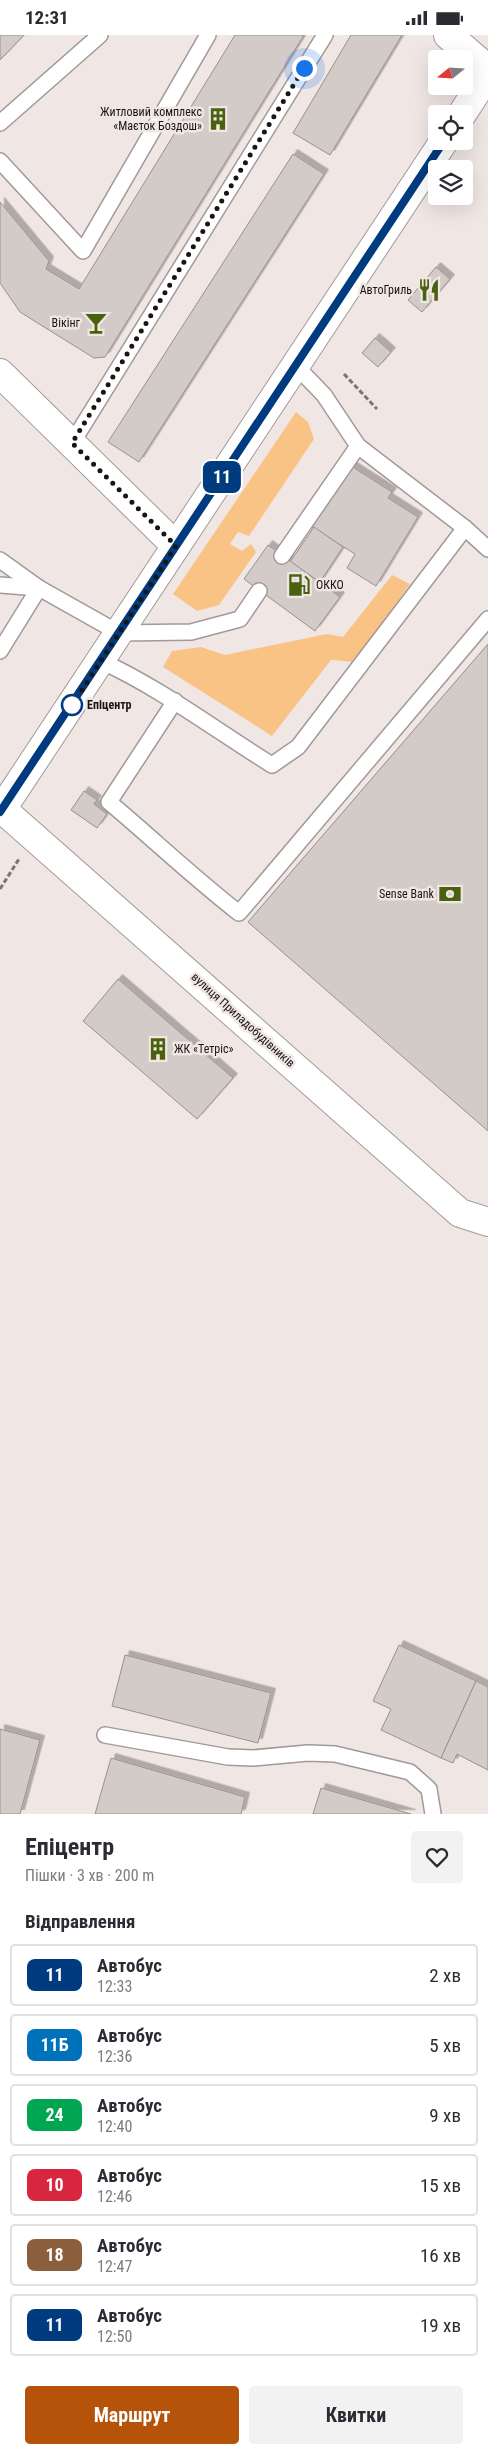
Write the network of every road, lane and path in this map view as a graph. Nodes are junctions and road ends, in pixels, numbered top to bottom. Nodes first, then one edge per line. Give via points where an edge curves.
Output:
1 (100, 35) edge
2 (208, 35) edge
3 (325, 35) edge
4 (448, 35) edge
5 (488, 69) edge
6 (488, 74) edge
7 (468, 105) edge
8 (0, 123) edge
9 (438, 150) edge
10 (0, 161) edge
11 (295, 365) junction
12 (0, 373) edge
13 (344, 374) dead end
14 (377, 409) dead end
15 (72, 443) junction
16 (358, 446) junction
17 (465, 528) junction
18 (176, 546) junction
19 (488, 549) edge
20 (282, 556) dead end
21 (0, 560) edge
22 (0, 585) edge
23 (39, 588) junction
24 (259, 591) dead end
25 (488, 619) edge
26 (119, 633) junction
27 (0, 651) edge
28 (101, 661) junction
29 (175, 701) junction
30 (1, 809) edge
31 (34, 835) junction
32 (0, 889) edge
33 (488, 1222) edge
34 (105, 1735) dead end
35 (433, 1814) edge

1 - 8 lane
2 - 10 lane via 83,251
3 - 15 lane
4 - 5 street
6 - 7 street
9 - 11 street
11 - 16 lane via 324,395
11 - 18 street
12 - 15 street
13 - 14 path
15 - 18 street
16 - 17 lane
16 - 20 lane
17 - 19 lane
17 - 29 lane via 298,747 272,765
18 - 26 street
21 - 23 lane
22 - 23 lane
23 - 26 lane
23 - 27 lane
24 - 26 lane via 240,619 191,632
25 - 29 lane via 239,913 109,803
26 - 28 street
28 - 29 lane
28 - 30 street
30 - 31 street, вулиця Приладобудівників
31 - 32 path
31 - 33 street, вулиця Приладобудівників via 460,1213
34 - 35 lane via 228,1757 308,1753 354,1758 410,1772 429,1789

